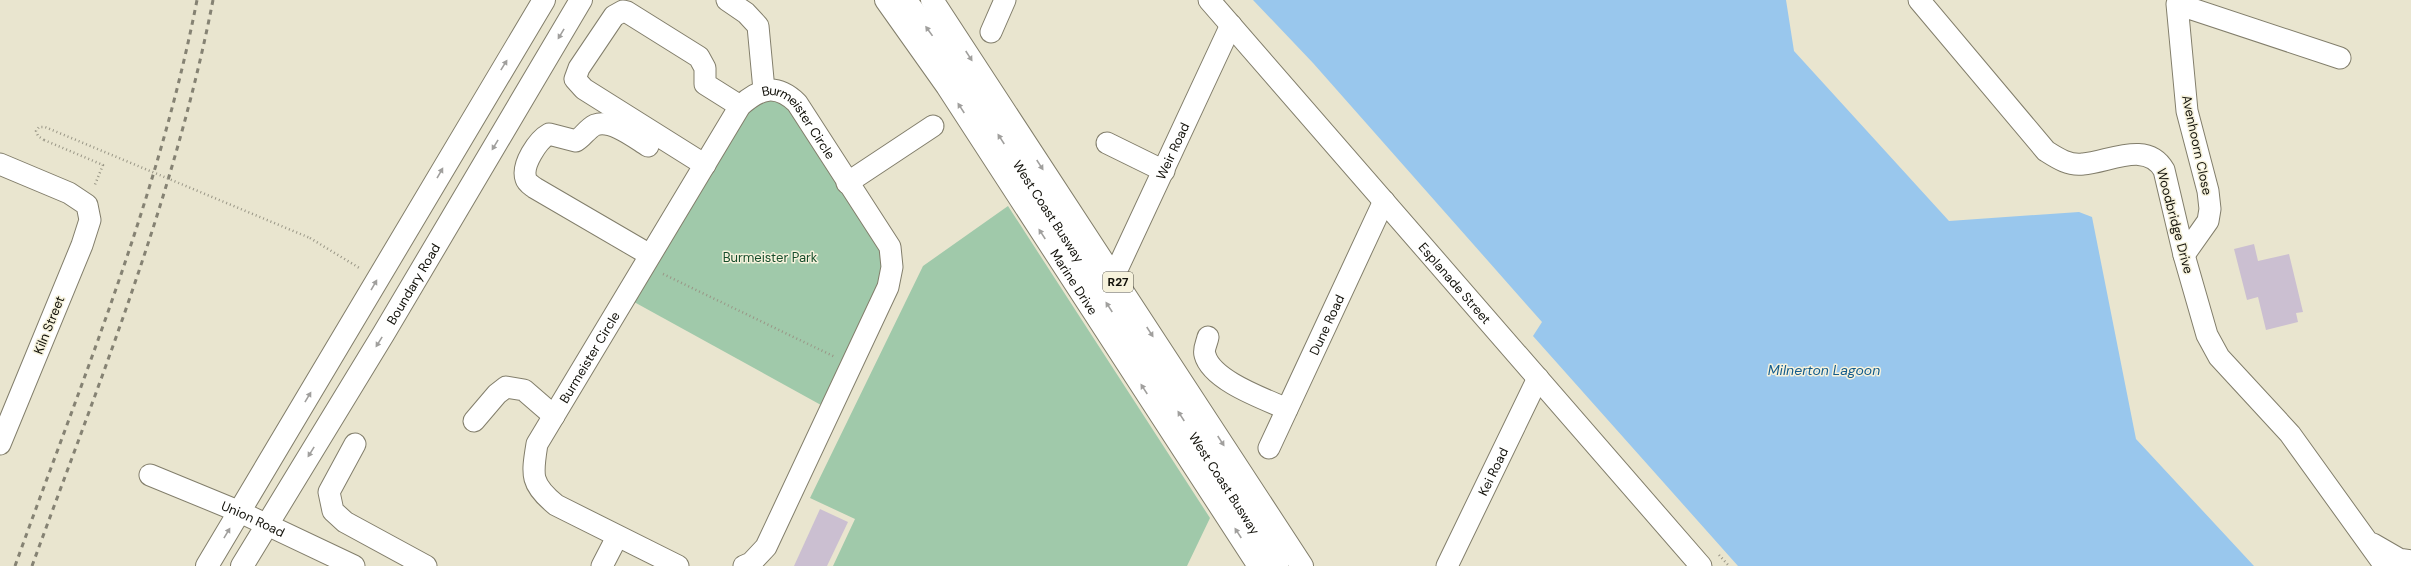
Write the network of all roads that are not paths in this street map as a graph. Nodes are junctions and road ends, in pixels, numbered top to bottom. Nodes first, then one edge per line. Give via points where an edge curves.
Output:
1 (544, 0) edge
2 (581, 0) edge
3 (727, 0) edge
4 (886, 0) edge
5 (906, 0) edge
6 (932, 0) edge
7 (1209, 0) edge
8 (1919, 0) edge
9 (2175, 2) edge
10 (998, 3) edge
11 (1231, 24) junction
12 (991, 32) dead end
13 (2340, 58) dead end
14 (764, 90) junction
15 (740, 106) junction
16 (933, 126) dead end
17 (1107, 143) dead end
18 (0, 164) edge
19 (701, 170) junction
20 (1164, 171) junction
21 (848, 183) junction
22 (1384, 201) junction
23 (2184, 255) junction
24 (647, 260) junction
25 (1114, 276) junction
26 (1208, 337) dead end
27 (1538, 378) junction
28 (1287, 409) junction
29 (554, 416) junction
30 (474, 421) dead end
31 (0, 444) edge
32 (355, 444) dead end
33 (1269, 448) dead end
34 (150, 475) dead end
35 (240, 512) junction
36 (267, 524) junction
37 (617, 537) junction
38 (2365, 540) junction
39 (2411, 561) edge
40 (1693, 563) edge
41 (207, 566) edge
42 (242, 566) edge
43 (354, 566) edge
44 (426, 566) edge
45 (602, 566) edge
46 (678, 566) edge
47 (744, 566) edge
48 (1259, 566) edge
49 (1278, 566) edge
50 (1302, 566) edge
51 (1447, 566) edge
52 (2385, 566) edge

35 -> 1 main road
2 -> 36 main road, Boundary Road via 384,334
3 - 14 street via 746,13 758,26
48 -> 4 main road, Marine Drive / R27 via 947,86
49 -> 5 street, West Coast Busway via 958,71
6 -> 25 main road, R27
7 - 11 street, Esplanade Street
8 - 23 street, Woodbridge Drive via 2051,154 2060,160 2082,165 2130,154 2142,154 2160,162
9 - 13 street, Avenhoorn Close
9 - 23 street, Avenhoorn Close via 2187,111 2208,191 2210,209 2208,221
10 - 12 street
11 - 20 street, Weir Road
11 - 22 street, Esplanade Street
14 - 15 street, Burmeister Circle
14 - 21 street, Burmeister Circle via 782,91 797,103
15 - 19 street, Burmeister Circle
15 - 19 street via 705,84 705,68 699,57 623,11 614,16 579,68 575,79 584,89
16 - 21 street
17 - 20 street
18 - 31 street, Kiln Street via 69,193 87,205 90,220
19 - 24 street, Burmeister Circle
19 - 24 street via 621,130 603,124 597,124 576,141 548,134 543,137 528,161 526,180 535,188
20 - 25 street, Weir Road
21 - 47 street, Burmeister Circle via 890,247 892,267 888,287 766,547
22 - 27 street, Esplanade Street
22 - 28 street, Dune Road
23 - 38 street, Woodbridge Drive via 2207,335 2219,357 2290,434
24 - 29 street, Burmeister Circle
25 -> 50 main road, R27
26 - 28 street via 1205,356 1220,374 1237,386
27 - 40 street, Esplanade Street
27 - 51 street, Kei Road
28 - 33 street, Dune Road
29 - 30 street via 524,390 506,387
29 - 37 street, Burmeister Circle via 537,444 533,465 535,480 541,493 556,505
32 - 44 street via 329,492 333,511 345,522
34 - 35 street, Union Road
35 - 36 street, Union Road
41 -> 35 main road
36 - 42 main road, Boundary Road
36 - 43 street, Union Road
37 - 45 street
37 - 46 street, Burmeister Circle
38 - 39 street, Woodbridge Drive via 2399,559
38 - 52 street, Woodbridge Drive

